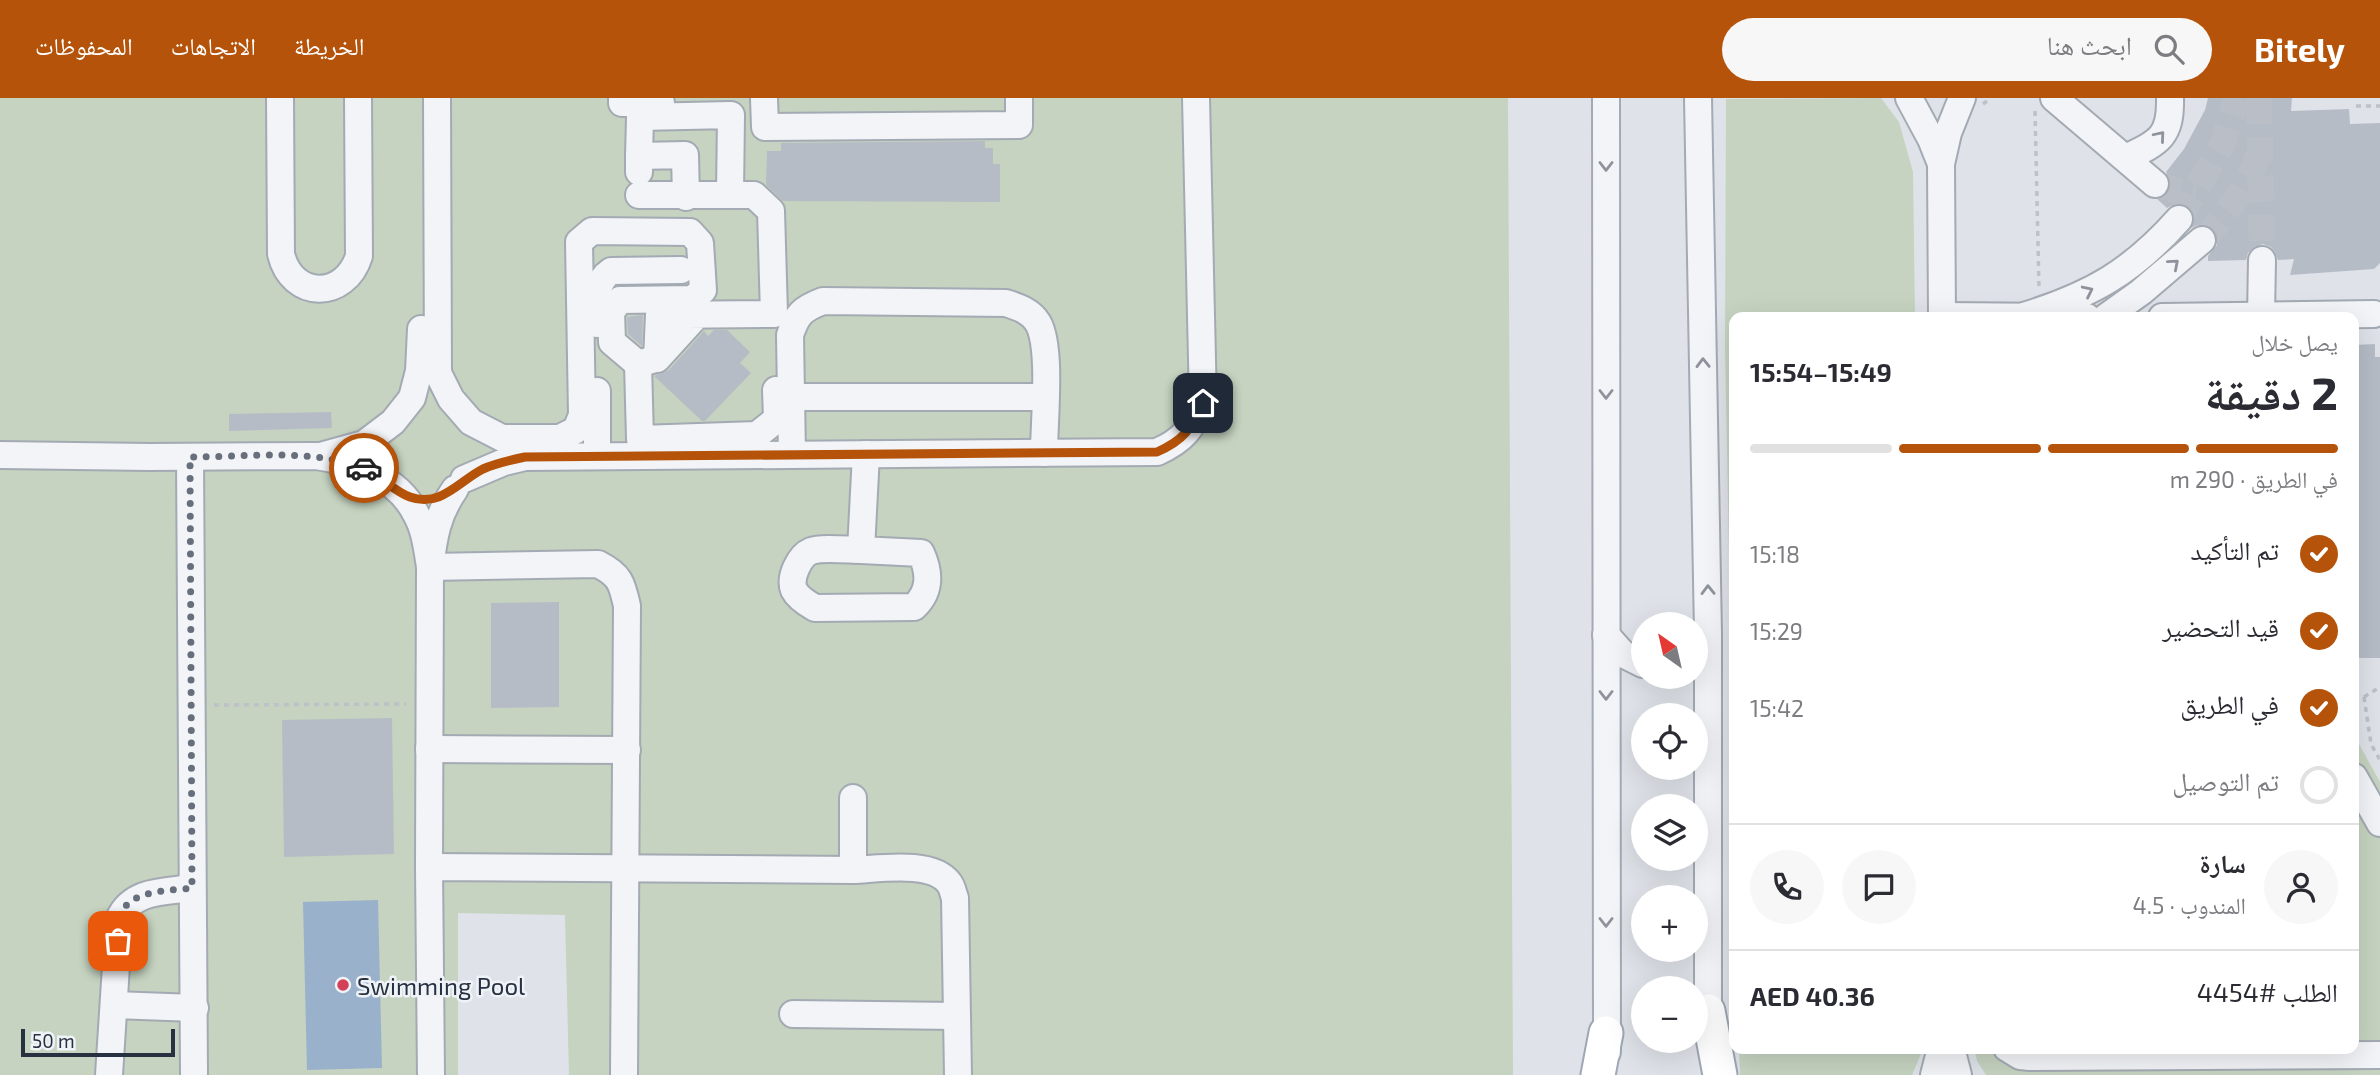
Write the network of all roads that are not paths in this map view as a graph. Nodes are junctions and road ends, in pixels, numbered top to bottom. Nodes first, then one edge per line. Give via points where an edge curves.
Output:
1 (280, 98) edge
2 (358, 98) edge
3 (422, 98) edge
4 (437, 98) edge
5 (622, 98) edge
6 (750, 98) edge
7 (764, 98) edge
8 (1019, 98) edge
9 (1606, 98) edge
10 (1909, 98) edge
11 (2170, 98) edge
12 (1197, 101) edge
13 (2045, 102) edge
14 (1701, 104) edge
15 (1968, 104) edge
16 (684, 116) junction
17 (730, 154) junction
18 (685, 155) junction
19 (639, 156) junction
20 (2126, 158) junction
21 (1941, 164) junction
22 (2155, 184) tunnel mouth
23 (639, 195) junction
24 (730, 195) junction
25 (686, 197) junction
26 (2179, 219) tunnel mouth
27 (641, 230) junction
28 (2202, 240) tunnel mouth
29 (2262, 260) tunnel mouth
30 (681, 270) dead end
31 (1942, 312) edge
32 (2037, 312) edge
33 (2113, 312) edge
34 (2261, 312) edge
35 (774, 314) junction
36 (2359, 314) edge
37 (2374, 314) dead end
38 (421, 342) junction
39 (648, 361) junction
40 (791, 397) junction
41 (1045, 397) junction
42 (458, 421) junction
43 (393, 422) junction
44 (1044, 453) junction
45 (866, 454) junction
46 (0, 455) edge
47 (792, 455) junction
48 (316, 456) junction
49 (597, 456) junction
50 (190, 457) junction
51 (525, 457) junction
52 (460, 484) junction
53 (397, 489) junction
54 (861, 550) junction
55 (429, 566) junction
56 (1702, 612) edge
57 (1606, 635) junction
58 (1631, 658) edge
59 (1703, 690) edge
60 (429, 748) junction
61 (627, 750) junction
62 (2359, 786) edge
63 (853, 798) dead end
64 (2380, 823) edge
65 (429, 867) junction
66 (627, 867) junction
67 (853, 870) junction
68 (192, 888) junction
69 (1707, 976) edge
70 (114, 1005) junction
71 (195, 1008) junction
72 (1708, 1010) edge
73 (793, 1014) dead end
74 (957, 1016) junction
75 (1606, 1034) junction
76 (1707, 1053) edge
77 (1939, 1054) edge
78 (1953, 1054) edge
79 (2017, 1054) edge
80 (2380, 1055) edge
81 (2213, 1060) edge
82 (109, 1075) edge
83 (194, 1075) edge
84 (431, 1075) edge
85 (624, 1075) edge
86 (958, 1075) edge
87 (1598, 1075) edge
88 (1607, 1075) edge
89 (1706, 1075) edge
90 (1720, 1075) edge
91 (1934, 1075) edge
92 (1958, 1075) edge

1 - 2 street via 281,254 297,281 317,289 344,281 359,256
3 - 38 street
4 - 27 street via 438,373 451,399 471,422 502,438 560,438 576,430 582,415 579,242 592,231
5 - 6 street via 622,103 750,102
7 - 8 street via 765,127 1019,125
9 -> 57 street
10 - 21 street
20 -> 11 street via 2163,136 2169,124
12 - 44 street via 1203,403 1192,428 1157,452
13 - 20 street
56 -> 14 street
15 - 21 street via 1948,133
16 - 17 street via 731,115
16 - 18 street
16 - 19 street via 640,117
17 - 18 street
17 - 24 street
18 - 19 street
18 - 25 street
19 - 23 street
20 - 22 street
21 - 31 street
23 - 25 street
23 - 27 street
24 - 25 street
24 - 35 street via 754,195 771,211
32 -> 26 street via 2094,289 2126,270 2155,247
27 - 39 street via 690,232 700,243 703,290 693,299 620,300 611,312 612,342
33 -> 28 street
29 - 34 street
30 - 49 street via 618,270 600,283
35 - 39 street via 659,315
35 - 39 street via 777,419 757,435 639,439
36 - 37 street
38 - 42 street via 434,392
38 - 43 street via 412,398
40 - 41 street
40 - 41 street via 790,335 795,318 823,301 1006,303 1024,309 1037,321 1045,341
40 - 47 street
41 - 44 street
42 - 43 street via 440,410 415,409
42 - 51 street via 481,441
42 - 52 street via 470,438 472,452 471,466
43 - 48 street via 364,444
43 - 53 street via 380,449 381,465
44 - 45 street
45 - 47 street
45 - 54 street
46 - 50 street
47 - 49 street
48 - 50 street
48 - 53 street via 367,469
49 - 51 street
50 - 68 street
51 - 52 street via 484,469
52 - 53 street via 442,497 426,500
52 - 55 street via 443,507
53 - 55 street via 416,512
54 - 54 street via 812,551 794,574 794,589 815,608 914,607 922,599 928,574 921,553
55 - 60 street
55 - 61 street via 598,564 612,571 623,584 627,606
57 - 58 street
57 -> 75 street
59 - 69 street
60 - 61 street
60 - 65 street
61 - 66 street
62 - 64 street
63 - 67 street
65 - 66 street
65 - 84 street
66 - 67 street
66 - 85 street
67 - 74 street via 919,868 936,872 950,883 955,898
68 - 70 street via 146,894 123,910
68 - 71 street
70 - 71 street
70 - 82 street
71 - 83 street
72 - 90 main road
73 - 74 street
74 - 86 street
75 - 87 main road
75 - 88 street
76 - 89 street
77 - 91 street
78 - 92 street
79 - 81 street
80 - 81 street

